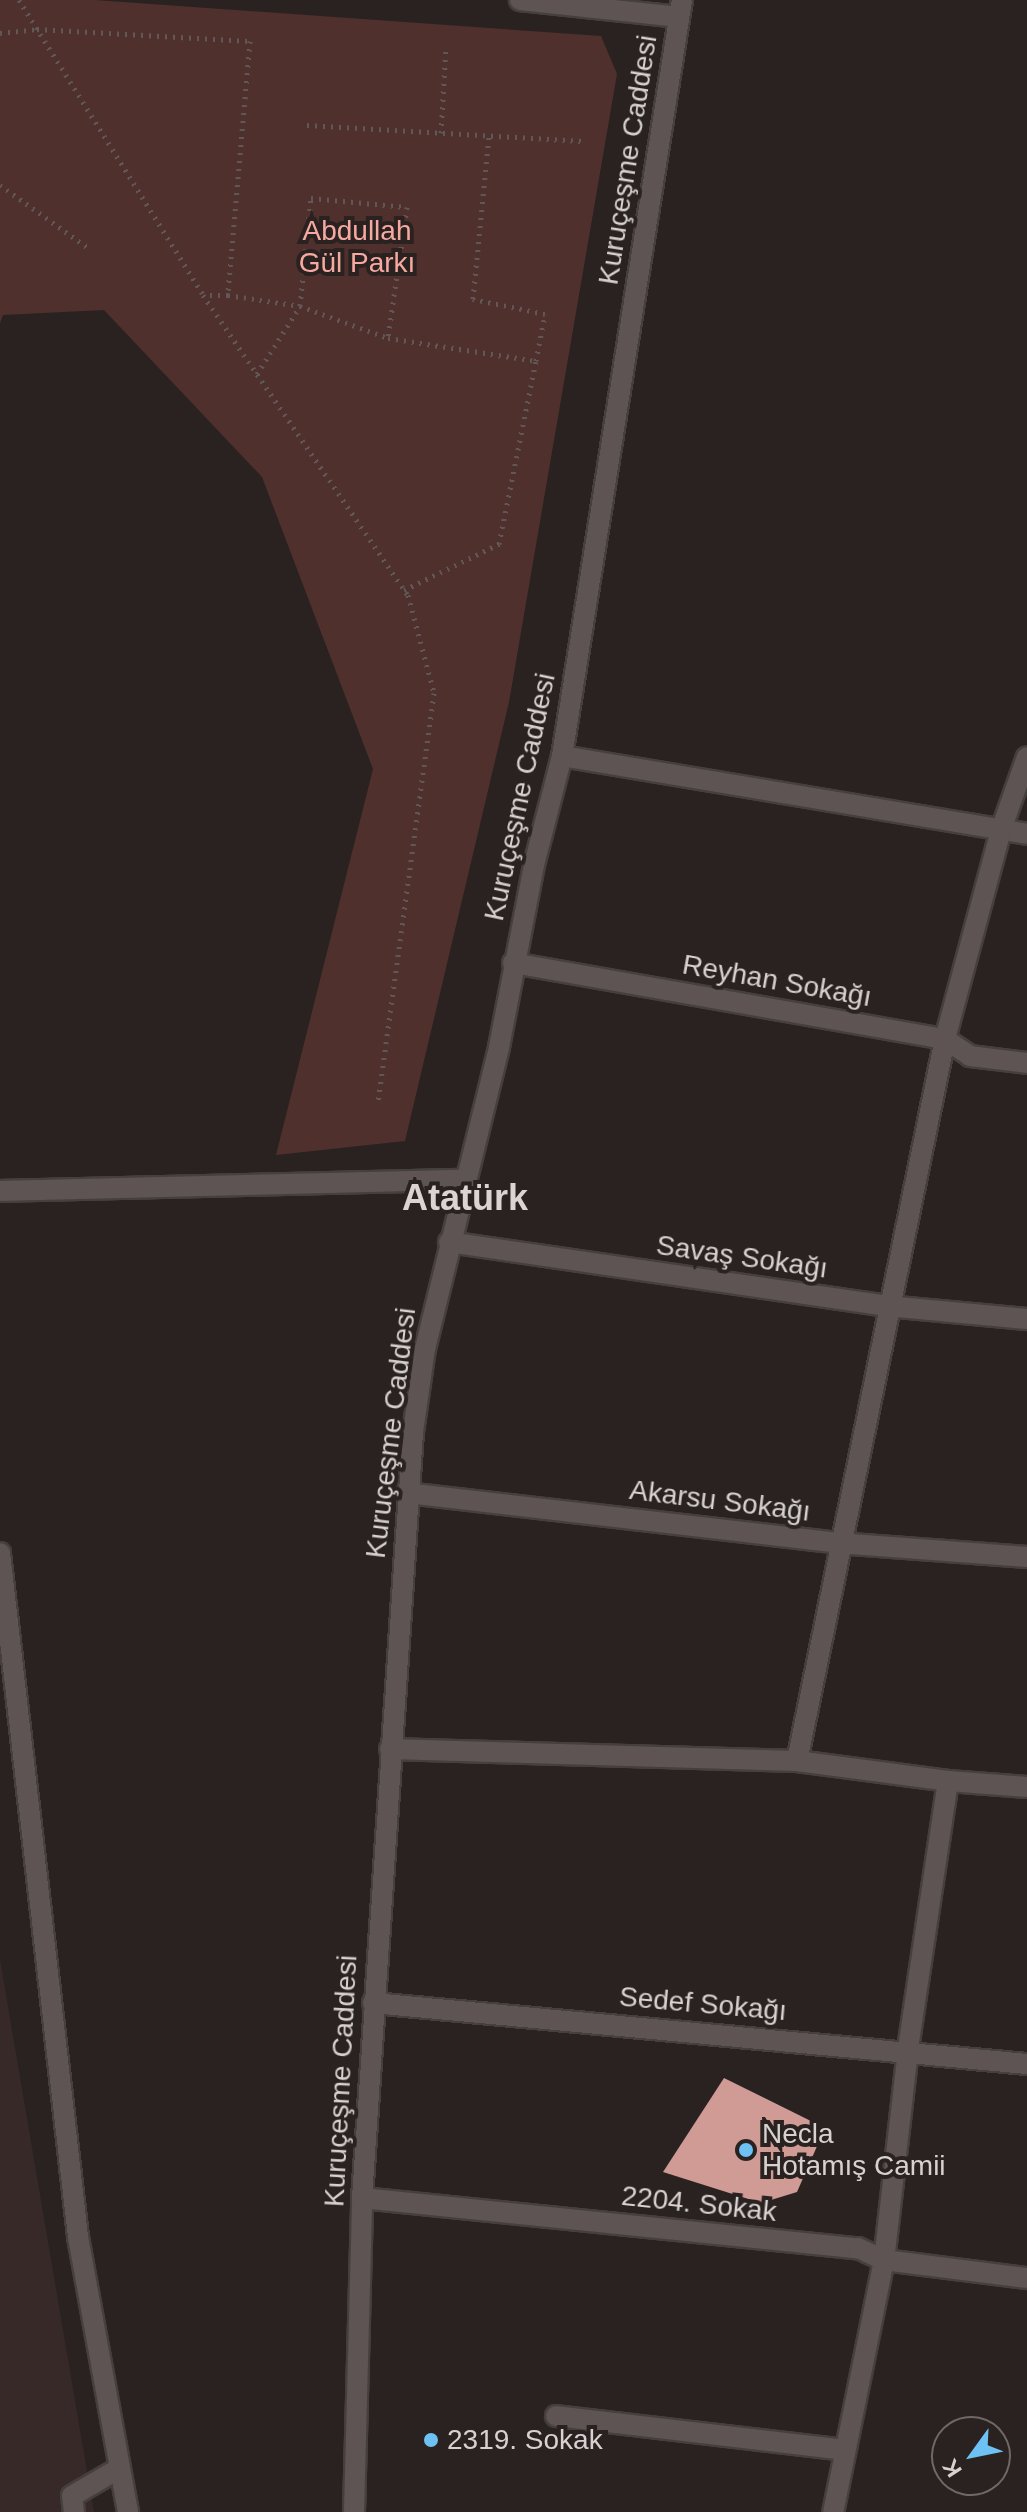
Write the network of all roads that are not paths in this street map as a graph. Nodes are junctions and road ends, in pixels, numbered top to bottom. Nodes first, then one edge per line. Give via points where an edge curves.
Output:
1 (520, 0) edge
2 (681, 8) edge
3 (562, 756) junction
4 (1027, 757) edge
5 (1001, 830) junction
6 (1027, 834) edge
7 (513, 963) junction
8 (945, 1039) junction
9 (1027, 1063) edge
10 (462, 1180) junction
11 (0, 1191) edge
12 (449, 1242) junction
13 (886, 1306) junction
14 (1027, 1319) edge
15 (407, 1493) junction
16 (837, 1543) junction
17 (0, 1553) edge
18 (1027, 1557) edge
19 (390, 1749) junction
20 (797, 1761) junction
21 (948, 1781) junction
22 (1027, 1787) edge
23 (373, 2003) junction
24 (908, 2050) junction
25 (1027, 2064) edge
26 (362, 2198) junction
27 (884, 2260) junction
28 (1027, 2278) edge
29 (556, 2416) dead end
30 (844, 2450) junction
31 (118, 2469) junction
32 (74, 2512) edge
33 (128, 2512) edge
34 (354, 2512) edge
35 (833, 2512) edge

1 - 2 street
2 - 3 street, Kuruçeşme Caddesi
3 - 5 street
3 - 7 street, Kuruçeşme Caddesi
4 - 5 street
5 - 6 street
5 - 8 street
7 - 8 street, Reyhan Sokağı
7 - 10 street, Kuruçeşme Caddesi via 499,1047
8 - 9 street, Reyhan Sokağı via 970,1056
8 - 13 street
10 - 11 street
10 - 12 street, Kuruçeşme Caddesi
12 - 13 street, Savaş Sokağı
12 - 15 street, Kuruçeşme Caddesi via 425,1349
13 - 14 street, Savaş Sokağı
13 - 16 street
15 - 16 street, Akarsu Sokağı
15 - 19 street, Kuruçeşme Caddesi
16 - 18 street, Akarsu Sokağı
16 - 20 street
17 - 31 street via 78,2237
19 - 20 street
19 - 23 street, Kuruçeşme Caddesi
20 - 21 street
21 - 22 street
21 - 24 street
23 - 24 street, Sedef Sokağı
23 - 26 street, Kuruçeşme Caddesi
24 - 25 street, Sedef Sokağı
24 - 27 street
26 - 27 street, 2204. Sokak via 858,2248
26 - 34 street, Kuruçeşme Caddesi
27 - 28 street, 2204. Sokak
27 - 30 street
29 - 30 street
30 - 35 street
31 - 32 street via 72,2496
31 - 33 street

